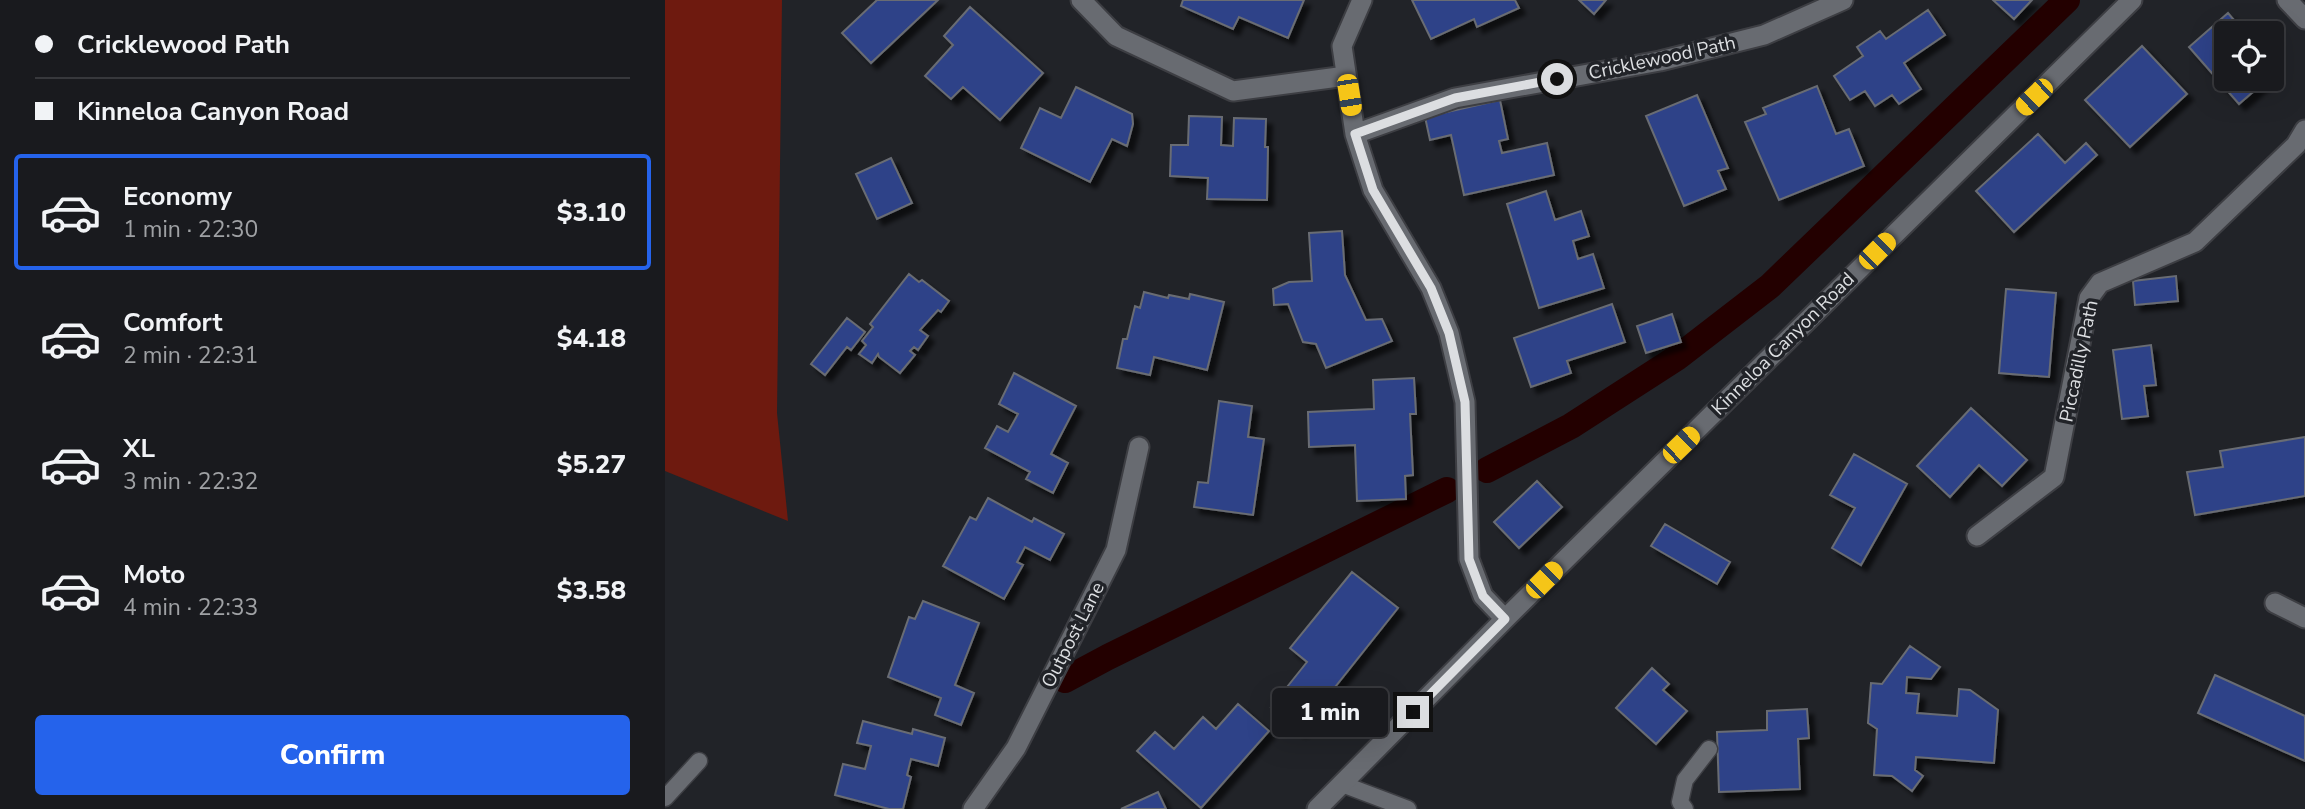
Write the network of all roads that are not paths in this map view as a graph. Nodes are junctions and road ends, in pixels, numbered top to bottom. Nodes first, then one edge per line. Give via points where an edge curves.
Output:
1 (1081, 0) edge
2 (1362, 0) edge
3 (1843, 0) edge
4 (2132, 0) edge
5 (2287, 0) edge
6 (2305, 19) edge
7 (1346, 76) junction
8 (2305, 130) edge
9 (1355, 134) junction
10 (1139, 447) dead end
11 (1977, 536) dead end
12 (2275, 603) dead end
13 (2305, 618) edge
14 (1505, 619) junction
15 (1709, 749) dead end
16 (699, 761) dead end
17 (1342, 784) junction
18 (665, 798) edge
19 (973, 809) edge
20 (1317, 809) edge
21 (1408, 809) edge
22 (1685, 809) edge

1 - 7 street via 1116,36 1233,92
2 - 7 street via 1342,46
3 - 9 street, Cricklewood Path via 1764,35 1660,61 1455,98
4 - 14 street, Kinneloa Canyon Road
5 - 6 street
7 - 9 street
8 - 11 street, Piccadilly Path via 2296,145 2195,242 2100,284 2089,298 2055,477
9 - 14 street via 1373,190 1431,288 1449,333 1465,402 1469,559 1483,596
10 - 19 street, Outpost Lane via 1116,550 1016,748
12 - 13 street
14 - 17 street, Kinneloa Canyon Road
15 - 22 lane via 1685,779 1680,802
16 - 18 lane
17 - 20 street, Kinneloa Canyon Road
17 - 21 lane

